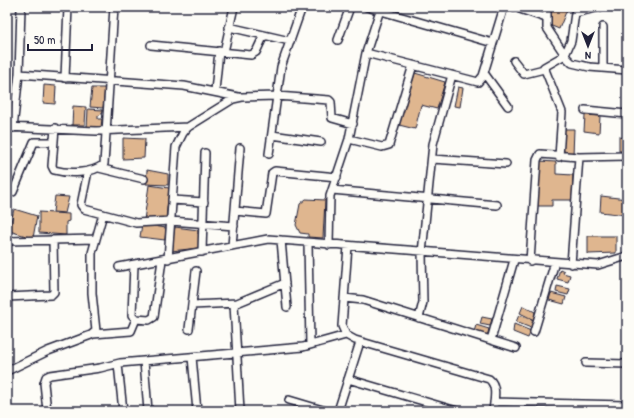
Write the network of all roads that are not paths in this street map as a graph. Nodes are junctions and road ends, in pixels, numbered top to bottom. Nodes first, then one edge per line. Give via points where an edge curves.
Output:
1 (21, 7) edge
2 (68, 7) edge
3 (114, 7) edge
4 (234, 7) edge
5 (302, 7) edge
6 (350, 7) edge
7 (366, 7) edge
8 (504, 7) edge
9 (514, 7) edge
10 (547, 7) edge
11 (597, 7) edge
12 (380, 10) junction
13 (391, 10) edge
14 (546, 18) junction
15 (229, 27) junction
16 (603, 27) dead end
17 (264, 35) junction
18 (338, 40) dead end
19 (290, 41) junction
20 (493, 43) junction
21 (151, 44) dead end
22 (221, 51) junction
23 (366, 53) junction
24 (565, 55) junction
25 (514, 61) dead end
26 (413, 65) junction
27 (603, 68) junction
28 (544, 69) junction
29 (627, 70) edge
30 (484, 73) junction
31 (19, 74) junction
32 (452, 75) junction
33 (65, 78) junction
34 (110, 81) junction
35 (215, 92) junction
36 (277, 96) junction
37 (240, 97) junction
38 (508, 106) dead end
39 (585, 110) dead end
40 (627, 114) edge
41 (353, 124) junction
42 (10, 127) edge
43 (188, 127) junction
44 (55, 128) junction
45 (106, 129) junction
46 (272, 135) junction
47 (349, 139) junction
48 (54, 142) junction
49 (321, 142) dead end
50 (240, 148) dead end
51 (205, 153) dead end
52 (269, 154) dead end
53 (559, 156) junction
54 (627, 156) edge
55 (579, 157) junction
56 (432, 159) junction
57 (506, 164) dead end
58 (99, 168) junction
59 (88, 171) junction
60 (337, 177) junction
61 (144, 179) dead end
62 (332, 190) junction
63 (7, 194) edge
64 (427, 199) junction
65 (172, 200) junction
66 (204, 202) junction
67 (497, 205) dead end
68 (235, 211) junction
69 (104, 214) junction
70 (171, 221) junction
71 (203, 224) junction
72 (234, 226) junction
73 (96, 239) junction
74 (54, 240) junction
75 (281, 240) junction
76 (7, 241) edge
77 (308, 243) junction
78 (329, 245) junction
79 (232, 246) junction
80 (348, 246) junction
81 (202, 252) junction
82 (422, 252) junction
83 (627, 256) edge
84 (165, 259) junction
85 (514, 260) junction
86 (530, 260) junction
87 (555, 262) junction
88 (134, 264) junction
89 (571, 264) junction
90 (119, 267) dead end
91 (196, 271) dead end
92 (285, 283) junction
93 (7, 298) edge
94 (344, 298) junction
95 (234, 304) junction
96 (192, 305) junction
97 (287, 307) dead end
98 (419, 318) junction
99 (136, 319) junction
100 (189, 329) dead end
101 (534, 332) dead end
102 (93, 334) junction
103 (346, 335) junction
104 (491, 340) junction
105 (360, 342) junction
106 (310, 345) junction
107 (516, 348) dead end
108 (237, 353) junction
109 (192, 357) junction
110 (144, 361) junction
111 (586, 363) dead end
112 (118, 364) junction
113 (627, 364) edge
114 (7, 371) edge
115 (348, 379) junction
116 (289, 400) dead end
117 (494, 402) junction
118 (524, 403) junction
119 (627, 405) edge
120 (564, 408) edge
121 (603, 408) edge
122 (47, 411) edge
123 (123, 411) edge
124 (148, 411) edge
125 (197, 411) edge
126 (240, 411) edge
127 (326, 411) edge
128 (338, 411) edge
129 (457, 411) edge
130 (493, 411) edge
131 (524, 411) edge

1 - 31 street
2 - 33 street
3 - 34 street
4 - 15 street
5 - 19 street
6 - 18 street
7 - 12 street
8 - 20 street
9 - 14 street
10 - 14 street
11 - 24 street via 575,13 571,41
12 - 13 street
12 - 23 street
13 - 20 street
14 - 24 street via 547,28
15 - 17 street
15 - 22 street
16 - 27 street
17 - 19 street
17 - 22 street via 254,54
19 - 36 street via 281,67
20 - 30 street
21 - 22 street
22 - 35 street
23 - 26 street
23 - 41 street
24 - 27 street via 579,66
24 - 28 street via 546,65
25 - 28 street via 524,74
26 - 32 street
26 - 47 street via 389,145 382,147
27 - 29 street
28 - 53 street via 562,112
30 - 32 street via 478,82
30 - 38 street
31 - 33 street
31 - 42 street
32 - 56 street via 433,144
33 - 34 street
34 - 35 street via 184,86
34 - 45 street
35 - 37 street
36 - 37 street
36 - 41 street via 329,100 332,118
36 - 46 street
37 - 43 street
39 - 40 street
41 - 47 street
42 - 44 street
43 - 45 street
43 - 65 street via 176,147
44 - 45 street via 96,131
44 - 48 street
45 - 58 street via 105,160
46 - 49 street
46 - 52 street
47 - 60 street
48 - 59 street via 52,169
48 - 63 street via 34,142 13,192
50 - 68 street
51 - 66 street
53 - 55 street
53 - 86 street via 543,153 537,160
54 - 55 street
55 - 89 street
56 - 57 street
56 - 64 street
58 - 59 street
58 - 61 street
59 - 69 street via 81,205 84,209
60 - 62 street
60 - 68 street via 275,171 272,173 266,214
62 - 64 street
62 - 78 street
64 - 67 street
64 - 82 street
65 - 66 street
65 - 70 street
66 - 71 street
68 - 72 street
69 - 70 street via 136,223
69 - 73 street
70 - 71 street
70 - 84 street
71 - 72 street
71 - 81 street
72 - 79 street
73 - 74 street
73 - 102 street via 91,266 96,327
74 - 76 street
74 - 93 street via 54,292 51,295
75 - 77 street
75 - 79 street via 268,239
75 - 92 street
77 - 78 street
77 - 106 street
78 - 80 street
79 - 81 street
80 - 82 street
80 - 94 street
81 - 84 street
82 - 85 street
82 - 98 street via 423,297
83 - 89 street via 598,265
84 - 88 street
84 - 99 street via 154,317 149,320
85 - 86 street
85 - 104 street
86 - 87 street
87 - 89 street
87 - 101 street
88 - 90 street
88 - 99 street via 132,312
91 - 96 street
92 - 95 street
92 - 97 street
94 - 98 street via 363,300
94 - 103 street via 342,326
95 - 96 street
95 - 108 street
96 - 100 street
98 - 104 street
99 - 102 street via 131,331
102 - 114 street via 48,351
103 - 105 street
103 - 106 street
104 - 107 street
105 - 115 street
105 - 117 street via 489,379 494,386
106 - 108 street
108 - 109 street
108 - 126 street
109 - 110 street
109 - 125 street
110 - 112 street
110 - 124 street
111 - 113 street
112 - 122 street via 46,377 44,383
112 - 123 street
115 - 128 street
115 - 129 street
116 - 127 street
117 - 118 street
117 - 130 street
118 - 120 street
118 - 131 street
119 - 121 street
120 - 121 street

